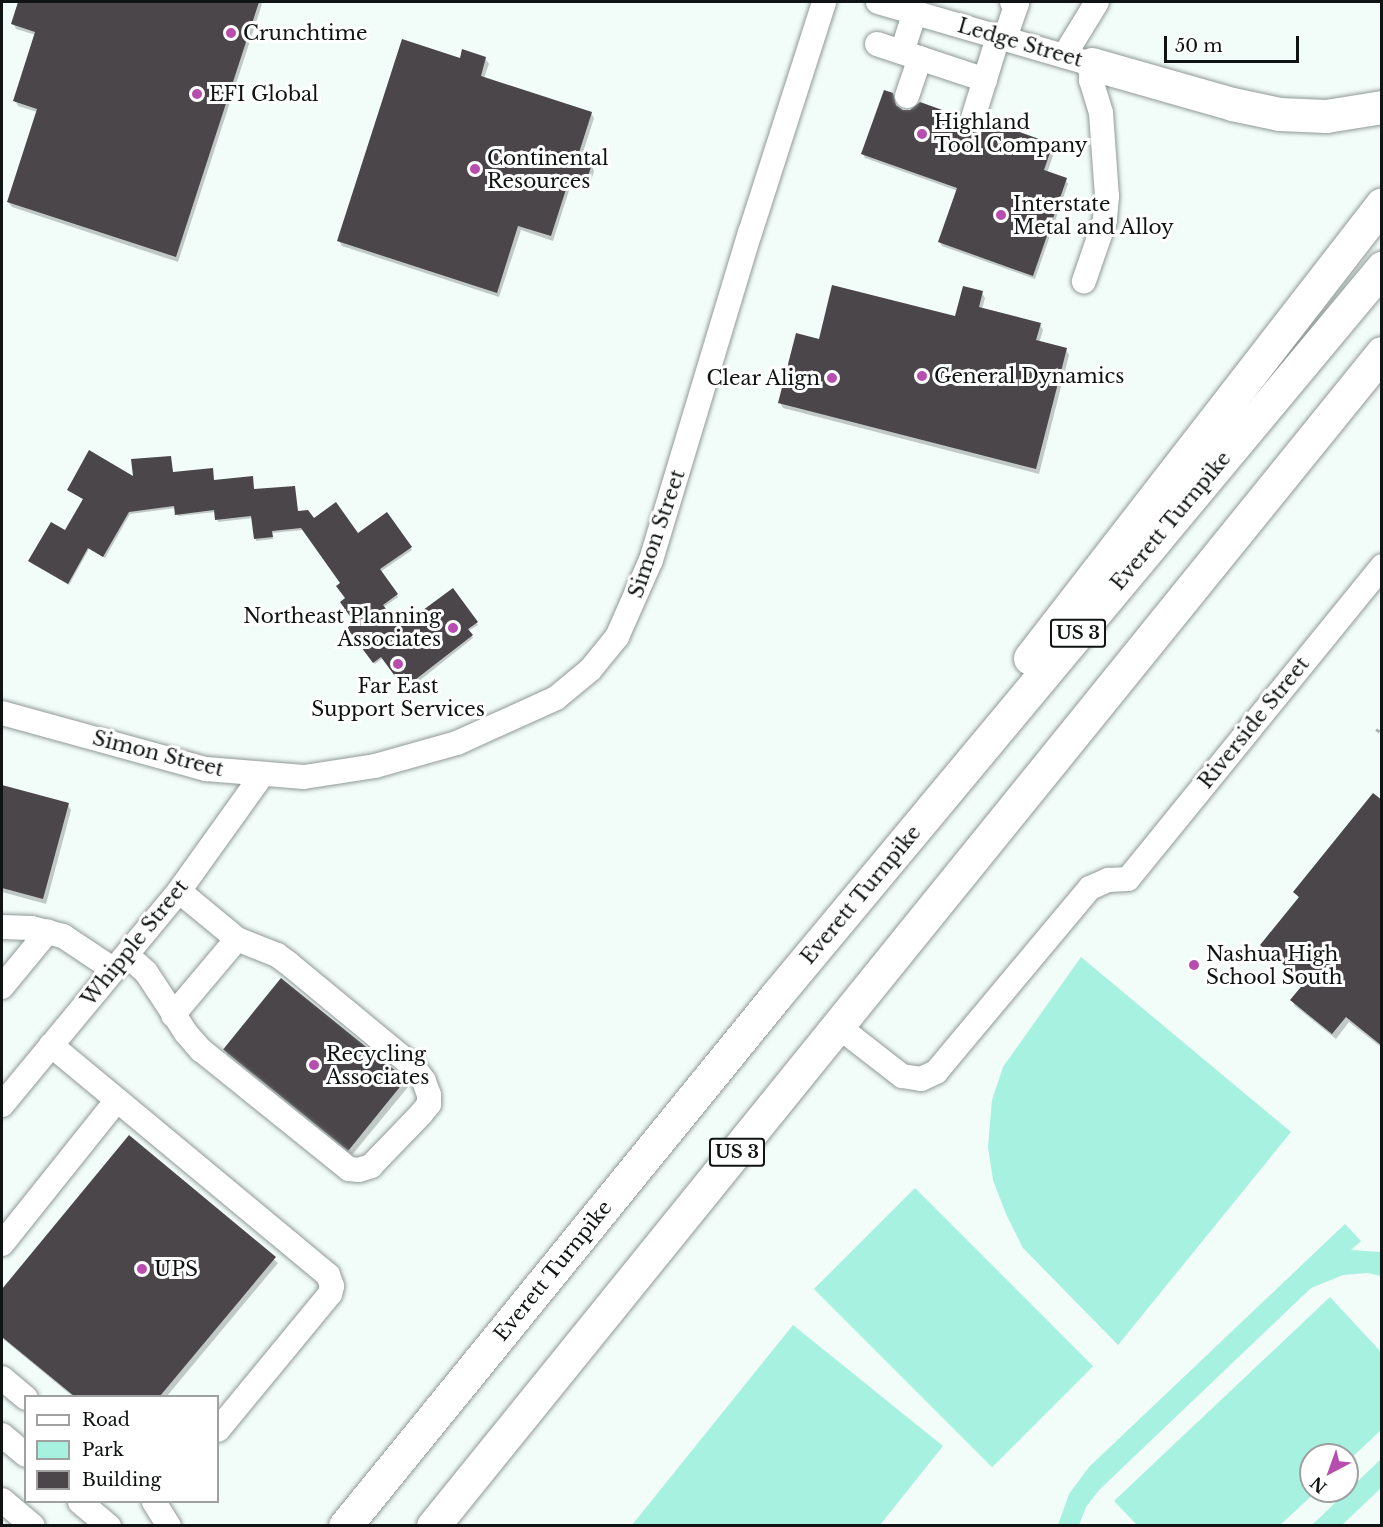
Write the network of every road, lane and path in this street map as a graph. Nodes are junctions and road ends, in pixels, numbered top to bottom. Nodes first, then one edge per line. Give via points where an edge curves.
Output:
1 (824, 2) edge
2 (878, 2) edge
3 (1012, 2) edge
4 (1097, 2) edge
5 (909, 8) edge
6 (1002, 38) junction
7 (877, 44) dead end
8 (911, 55) junction
9 (1078, 60) junction
10 (985, 80) junction
11 (907, 96) dead end
12 (1382, 107) edge
13 (973, 118) dead end
14 (1382, 204) edge
15 (1382, 268) edge
16 (1084, 281) dead end
17 (1380, 355) edge
18 (1382, 566) edge
19 (2, 713) edge
20 (1376, 729) dead end
21 (1382, 733) edge
22 (262, 775) junction
23 (179, 891) junction
24 (2, 927) edge
25 (48, 931) junction
26 (237, 939) junction
27 (120, 962) junction
28 (2, 987) edge
29 (776, 997) junction
30 (173, 1015) junction
31 (839, 1026) junction
32 (51, 1045) junction
33 (117, 1100) junction
34 (2, 1105) edge
35 (2, 1244) edge
36 (2, 1378) edge
37 (24, 1396) edge
38 (219, 1429) edge
39 (2, 1435) edge
40 (24, 1453) edge
41 (2, 1500) edge
42 (81, 1503) edge
43 (157, 1503) edge
44 (33, 1526) edge
45 (109, 1526) edge
46 (169, 1526) edge
47 (345, 1526) edge
48 (434, 1526) edge

1 - 22 street, Simon Street via 651,560 617,637 590,670 556,699 457,743 336,774
2 - 5 street, Ledge Street
3 - 6 street via 1017,3
4 - 9 street
5 - 6 street, Ledge Street
5 - 8 street
6 - 9 street, Ledge Street
6 - 10 street
7 - 8 street
8 - 10 street
8 - 11 street
9 - 12 highway via 1279,114 1326,116
9 - 16 street via 1091,80 1101,113 1107,196 1105,220
10 - 13 street
14 - 29 highway via 1119,540
15 - 29 highway, Everett Turnpike / US 3
17 - 31 highway, US 3
18 - 31 street, Riverside Street via 1128,879 1108,880 1090,888 952,1055 928,1077 902,1076
19 - 22 street, Simon Street via 206,769
20 - 21 path
22 - 23 street, Whipple Street
23 - 26 street
23 - 27 street, Whipple Street
24 - 25 street
25 - 27 street
25 - 28 street
26 - 30 street
26 - 30 street via 283,959 414,1067 429,1095 429,1104 421,1114 371,1166 350,1168 201,1050
27 - 30 street via 153,981
27 - 32 street, Whipple Street
29 - 47 highway, Everett Turnpike / US 3
31 - 48 highway, US 3
32 - 33 street
32 - 34 street, Whipple Street
33 - 35 street
33 - 38 street via 328,1275 332,1286 330,1294
36 - 37 street
39 - 40 street
41 - 44 street
42 - 45 street
43 - 46 street

